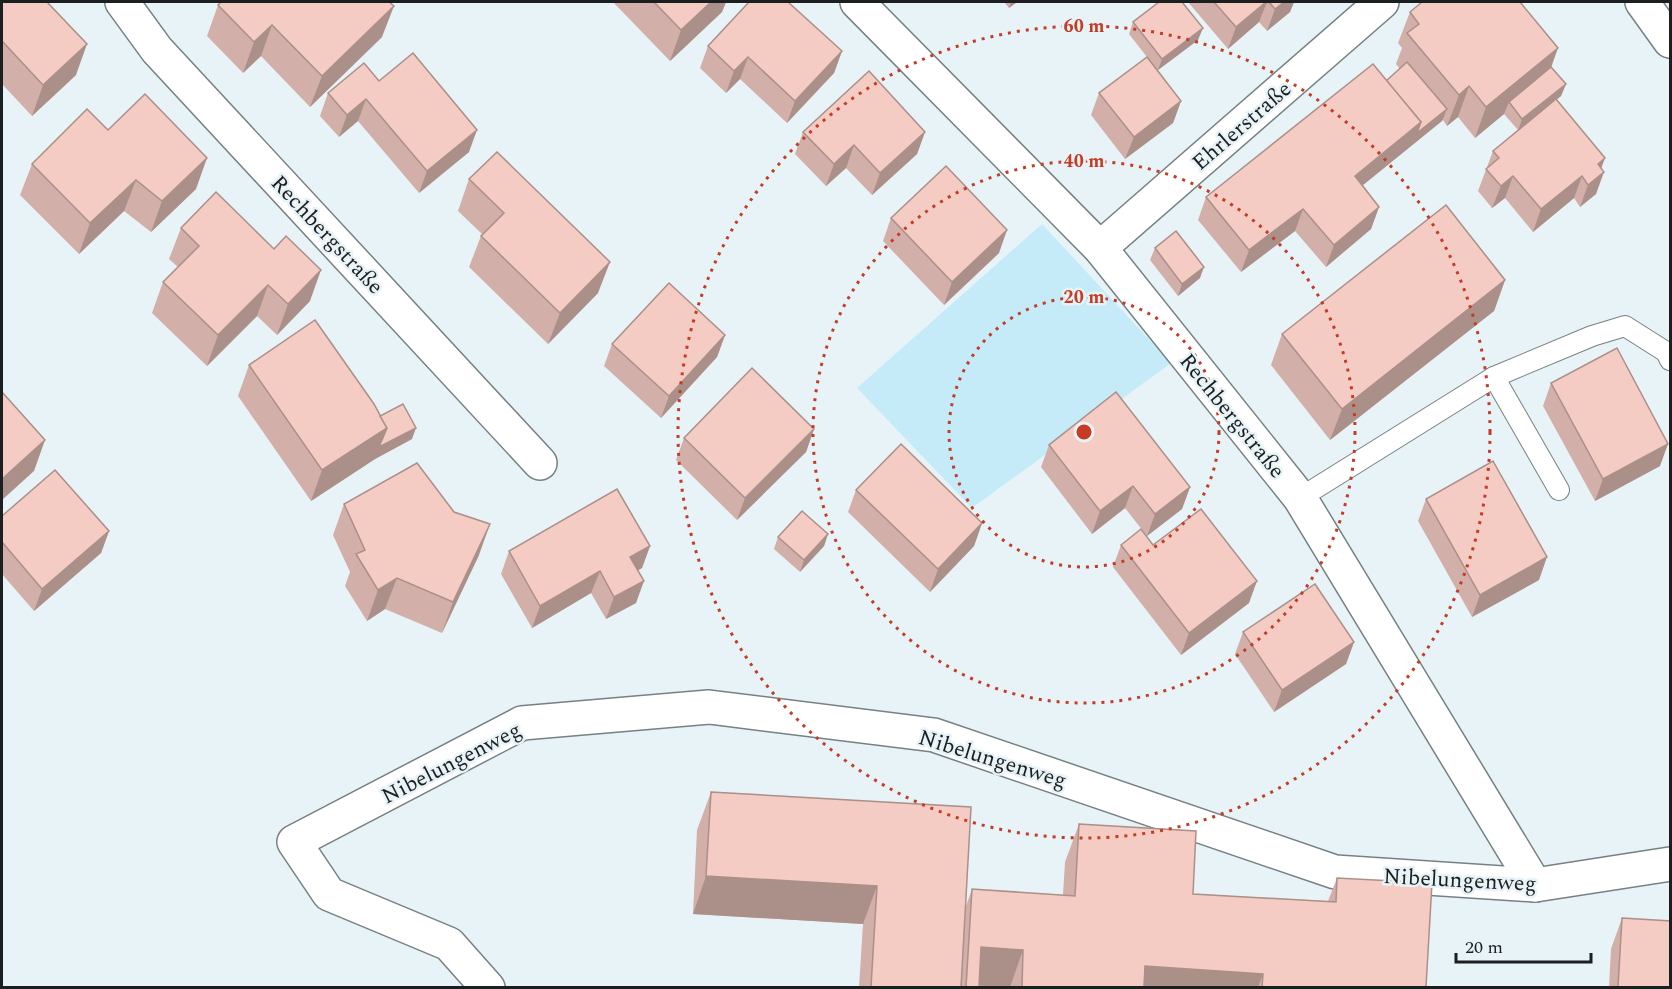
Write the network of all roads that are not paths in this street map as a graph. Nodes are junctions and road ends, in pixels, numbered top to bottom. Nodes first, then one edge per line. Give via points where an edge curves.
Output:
1 (122, 2) edge
2 (857, 2) edge
3 (1382, 2) edge
4 (1642, 2) edge
5 (1671, 41) edge
6 (1100, 248) junction
7 (1671, 360) edge
8 (1494, 377) junction
9 (540, 463) dead end
10 (1559, 490) dead end
11 (1300, 498) junction
12 (1671, 864) edge
13 (1535, 885) junction
14 (488, 987) edge

1 - 9 street, Rechbergstraße via 157,50
2 - 6 street, Rechbergstraße
3 - 6 street, Ehrlerstraße
4 - 5 street
6 - 11 street, Rechbergstraße
7 - 8 lane via 1666,352 1625,326
8 - 10 lane
8 - 11 lane
11 - 13 street, Rechbergstraße
12 - 13 street, Nibelungenweg
13 - 14 street, Nibelungenweg via 1335,872 934,735 710,707 522,723 294,842 329,894 449,944

